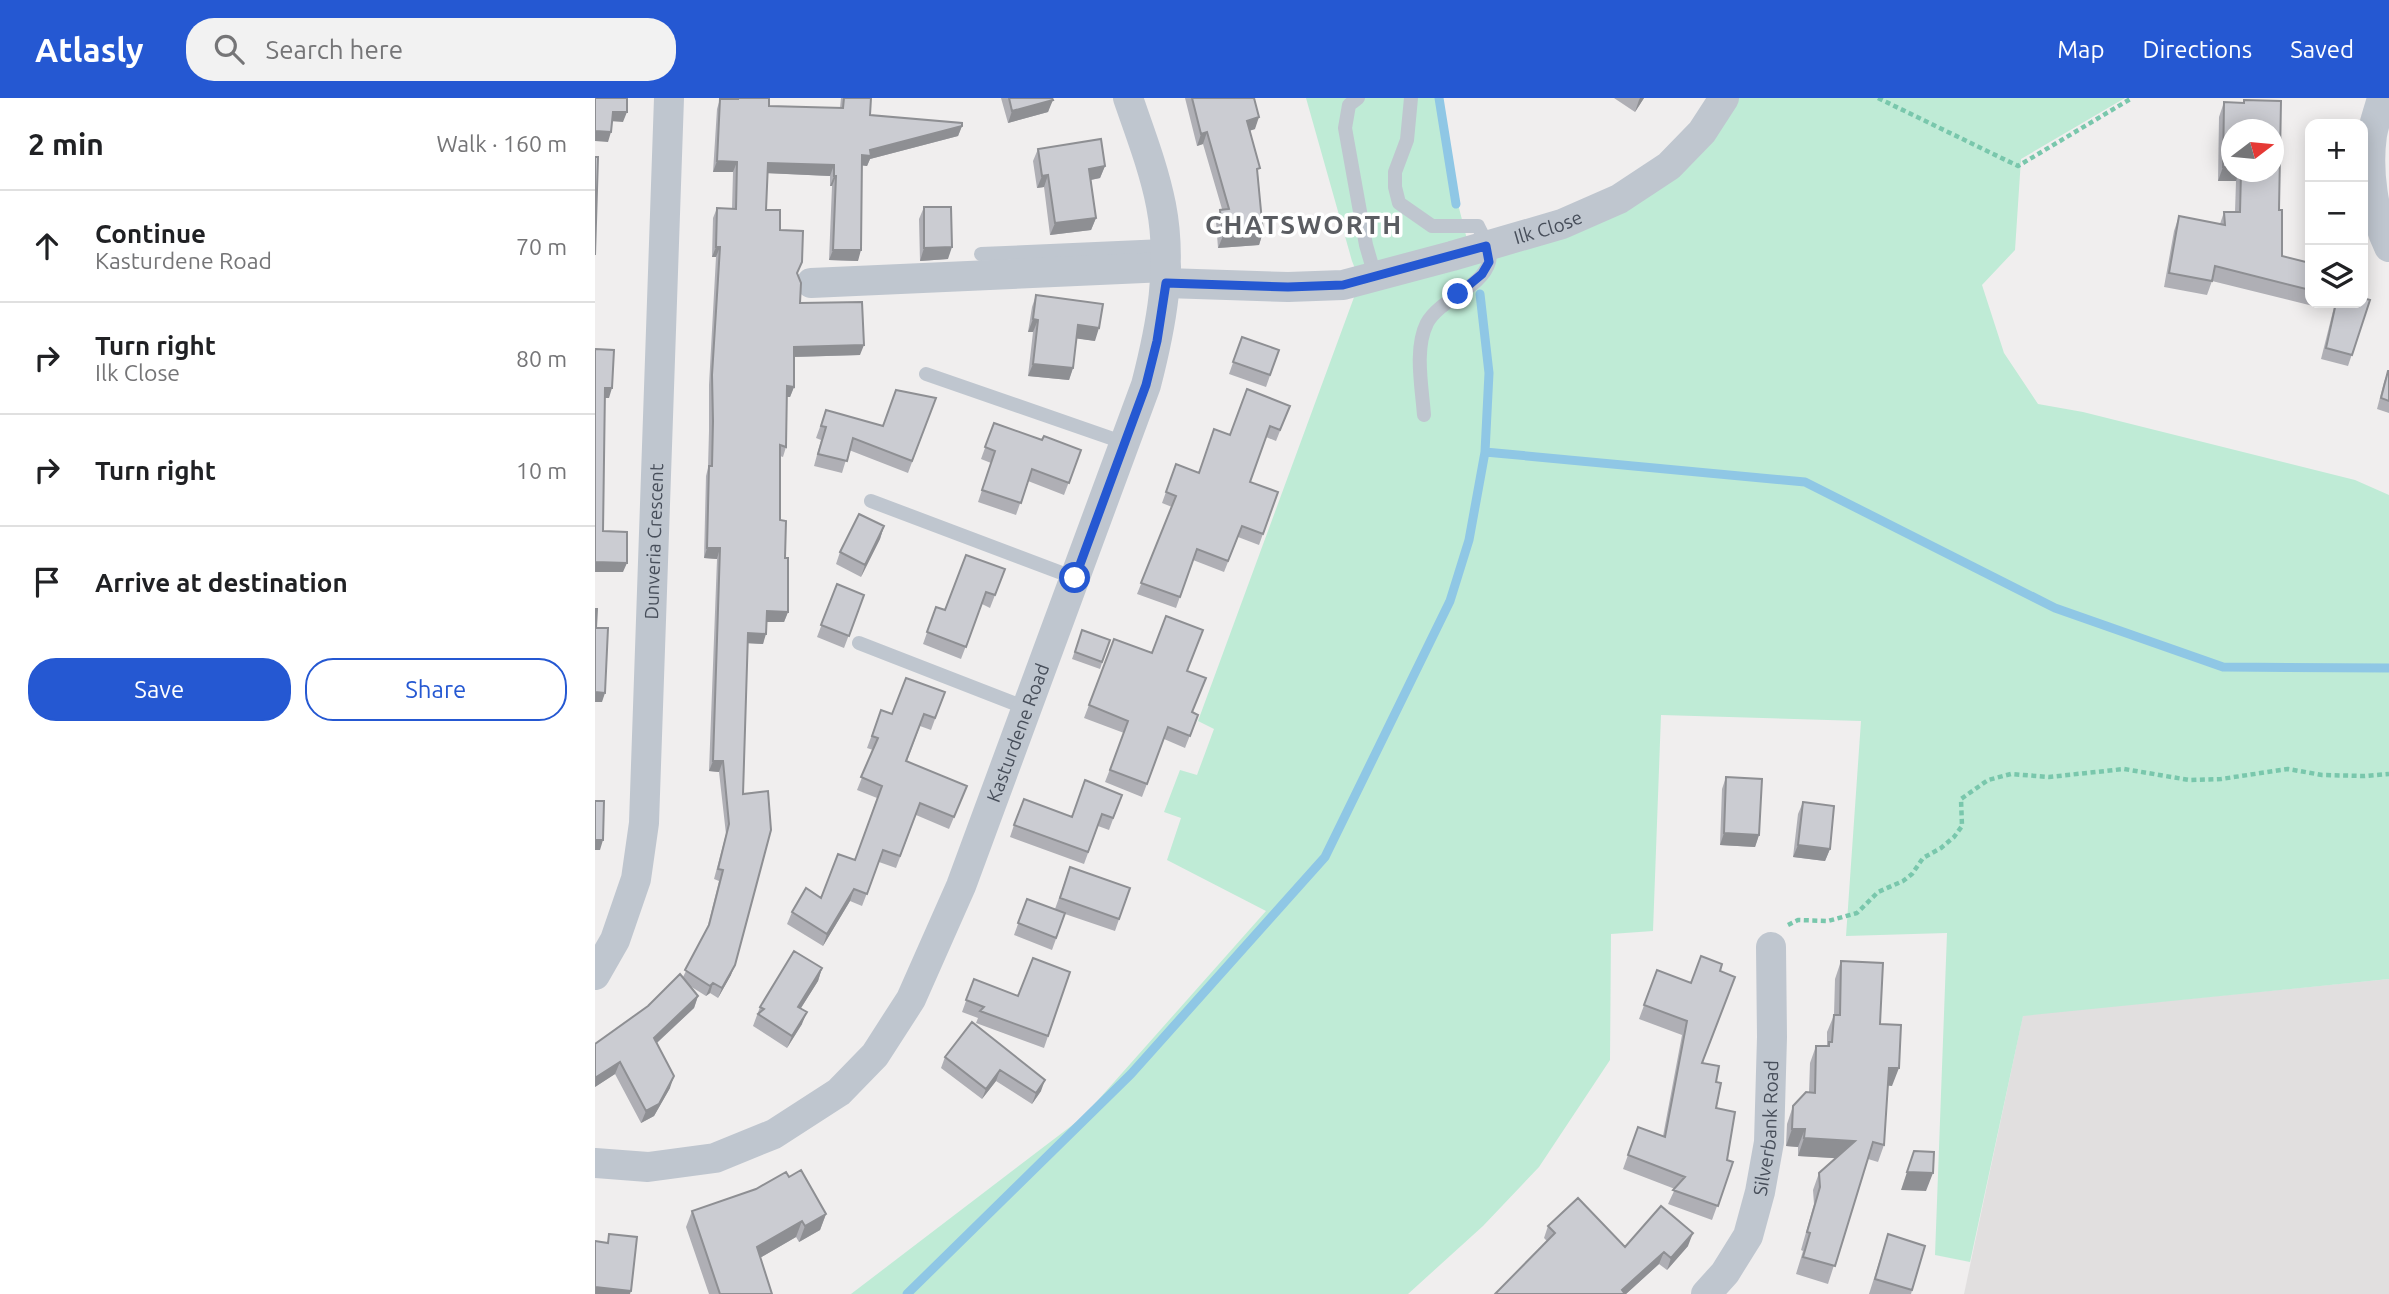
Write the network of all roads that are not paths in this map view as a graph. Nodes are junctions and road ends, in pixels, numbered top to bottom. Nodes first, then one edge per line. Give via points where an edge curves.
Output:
1 (669, 98) edge
2 (1128, 98) edge
3 (1358, 98) edge
4 (1411, 98) edge
5 (1724, 98) edge
6 (2382, 98) edge
7 (1486, 246) junction
8 (2389, 247) edge
9 (981, 254) dead end
10 (1165, 265) junction
11 (1375, 276) junction
12 (811, 283) dead end
13 (926, 374) dead end
14 (1424, 415) dead end
15 (1125, 443) junction
16 (871, 501) dead end
17 (1075, 578) junction
18 (859, 643) dead end
19 (1026, 708) junction
20 (1771, 947) road end
21 (595, 975) edge
22 (595, 1163) edge
23 (1706, 1294) edge

1 - 21 street, Dunveria Crescent via 644,823 636,879 615,940
2 - 10 street, Kasturdene Road via 1162,206
3 - 11 lane via 1349,104 1345,128
4 - 7 lane via 1407,140 1395,172 1399,203 1432,226 1478,226
5 - 7 street, Ilk Close via 1702,132 1669,166 1619,199 1562,224
6 - 8 street via 2372,134 2371,181
7 - 11 street, Ilk Close
7 - 14 lane via 1489,262 1482,274 1432,314 1425,326 1420,357
9 - 10 lane
10 - 11 street, Ilk Close via 1288,287 1343,285
10 - 12 street, Ilk Close
10 - 15 street, Kasturdene Road via 1157,341
13 - 15 lane
15 - 17 street, Kasturdene Road
16 - 17 lane
17 - 19 street, Kasturdene Road
18 - 19 lane
19 - 22 street, Kasturdene Road via 961,887 911,999 875,1055 839,1092 774,1134 715,1158 648,1167
20 - 23 street, Silverbank Road via 1769,1142 1760,1192 1748,1236

